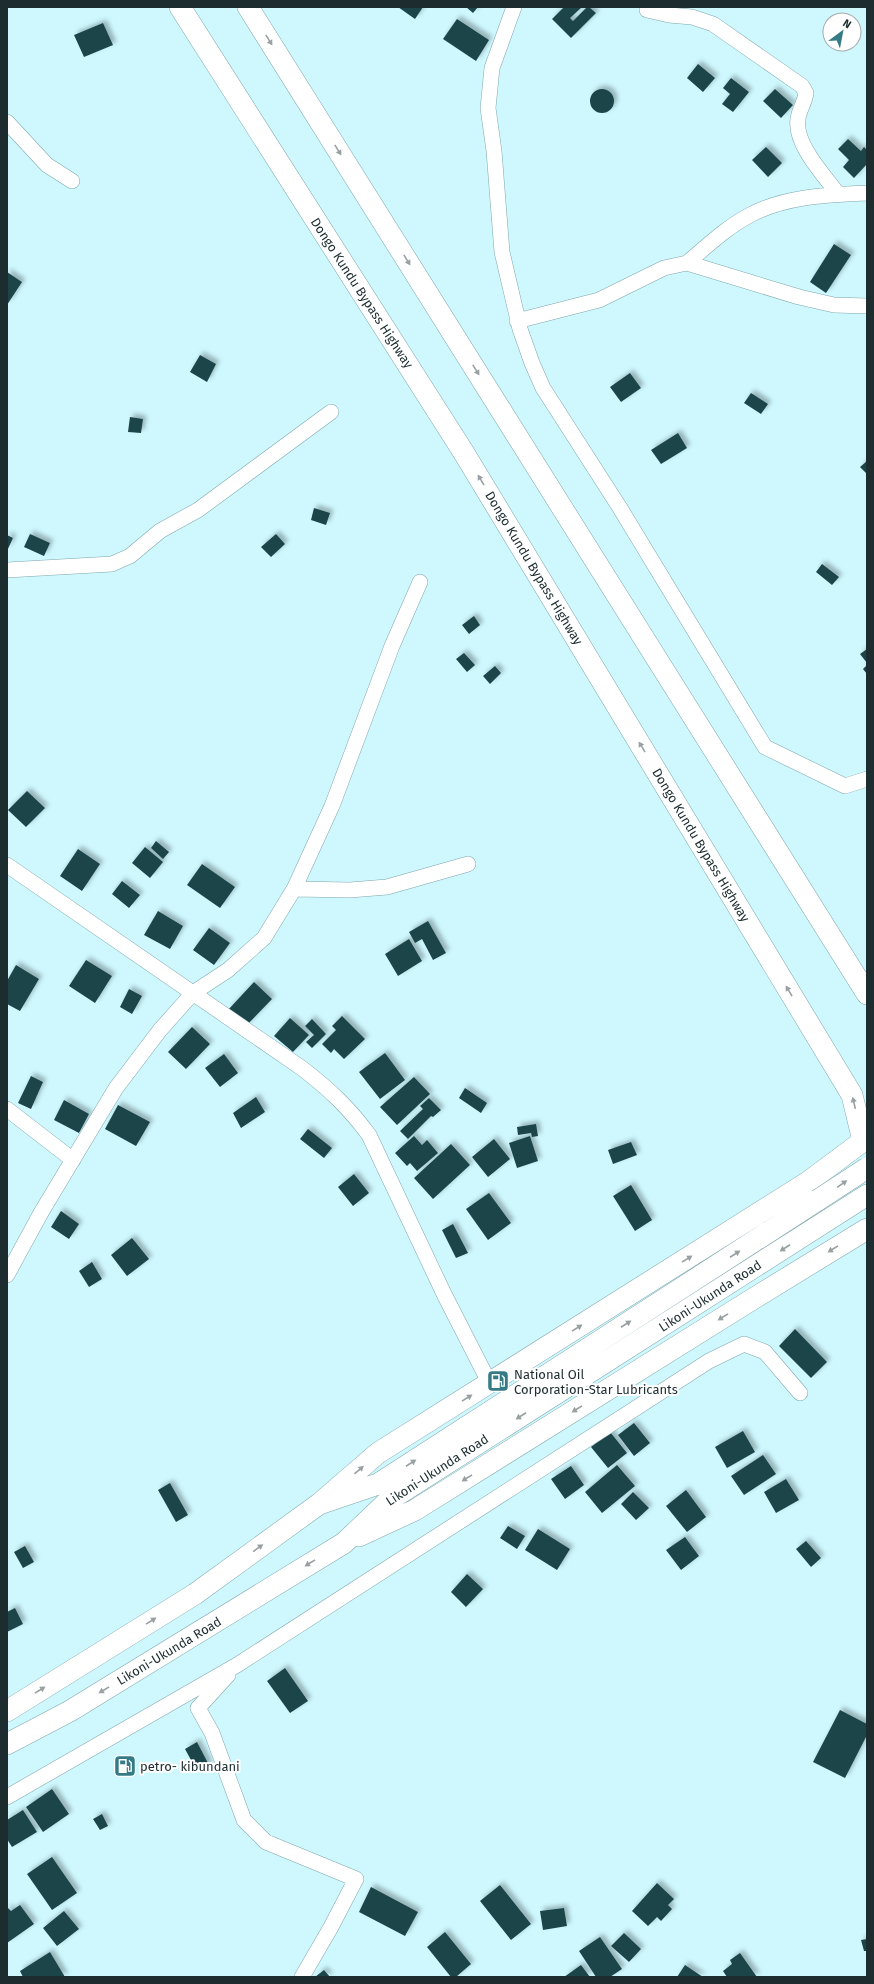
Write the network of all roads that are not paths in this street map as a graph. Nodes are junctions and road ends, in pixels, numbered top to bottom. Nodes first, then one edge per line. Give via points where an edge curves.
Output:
1 (180, 7) edge
2 (248, 7) edge
3 (514, 7) edge
4 (647, 10) dead end
5 (7, 122) edge
6 (72, 181) dead end
7 (867, 193) edge
8 (838, 194) junction
9 (687, 263) junction
10 (867, 306) edge
11 (518, 321) junction
12 (331, 412) dead end
13 (7, 570) edge
14 (420, 582) dead end
15 (867, 779) edge
16 (468, 864) dead end
17 (7, 865) edge
18 (294, 889) junction
19 (193, 993) junction
20 (867, 994) edge
21 (7, 1109) edge
22 (865, 1132) edge
23 (73, 1160) junction
24 (867, 1168) edge
25 (867, 1195) edge
26 (867, 1229) edge
27 (7, 1275) edge
28 (490, 1384) junction
29 (800, 1393) dead end
30 (383, 1492) junction
31 (319, 1504) junction
32 (344, 1543) junction
33 (237, 1665) junction
34 (7, 1710) edge
35 (7, 1744) edge
36 (7, 1797) edge
37 (302, 1977) edge

22 -> 1 highway, Dongo Kundu Bypass Highway via 852,1094 464,453
2 -> 20 highway
3 - 11 street via 492,68 488,108 502,252
4 - 8 street via 692,17 713,24 802,86 806,93 798,119 800,136 806,151
5 - 6 street via 47,165
7 - 8 street
8 - 9 street via 785,201 751,215 728,229
9 - 10 street via 799,298
9 - 11 street via 664,268 599,300
11 - 15 street via 543,388 620,508 765,747 845,786
12 - 13 street via 198,510 160,531 125,560 112,564
14 - 18 street via 392,646 332,806
16 - 18 street via 387,886 350,890
17 - 19 street
18 - 19 street via 264,938 228,970
19 - 23 street via 160,1030 116,1088
19 - 28 street via 304,1069 353,1112 369,1135 444,1294
21 - 23 street
22 - 24 highway, Dongo Kundu Bypass Highway via 863,1153
28 -> 22 highway via 808,1182
23 - 27 street
30 -> 24 highway, Likoni-Ukunda Road, bridge
25 -> 30 highway, Likoni-Ukunda Road
26 -> 32 highway via 416,1510
31 -> 28 highway via 378,1453
29 - 33 street via 765,1352 744,1344 709,1361
30 - 31 highway, Likoni-Ukunda Road
30 - 32 highway, Likoni-Ukunda Road
34 -> 31 highway, Likoni-Ukunda Road via 194,1594
32 -> 35 highway, Likoni-Ukunda Road via 70,1711
33 - 36 street
33 - 37 street via 198,1708 212,1733 244,1820 266,1842 356,1879

